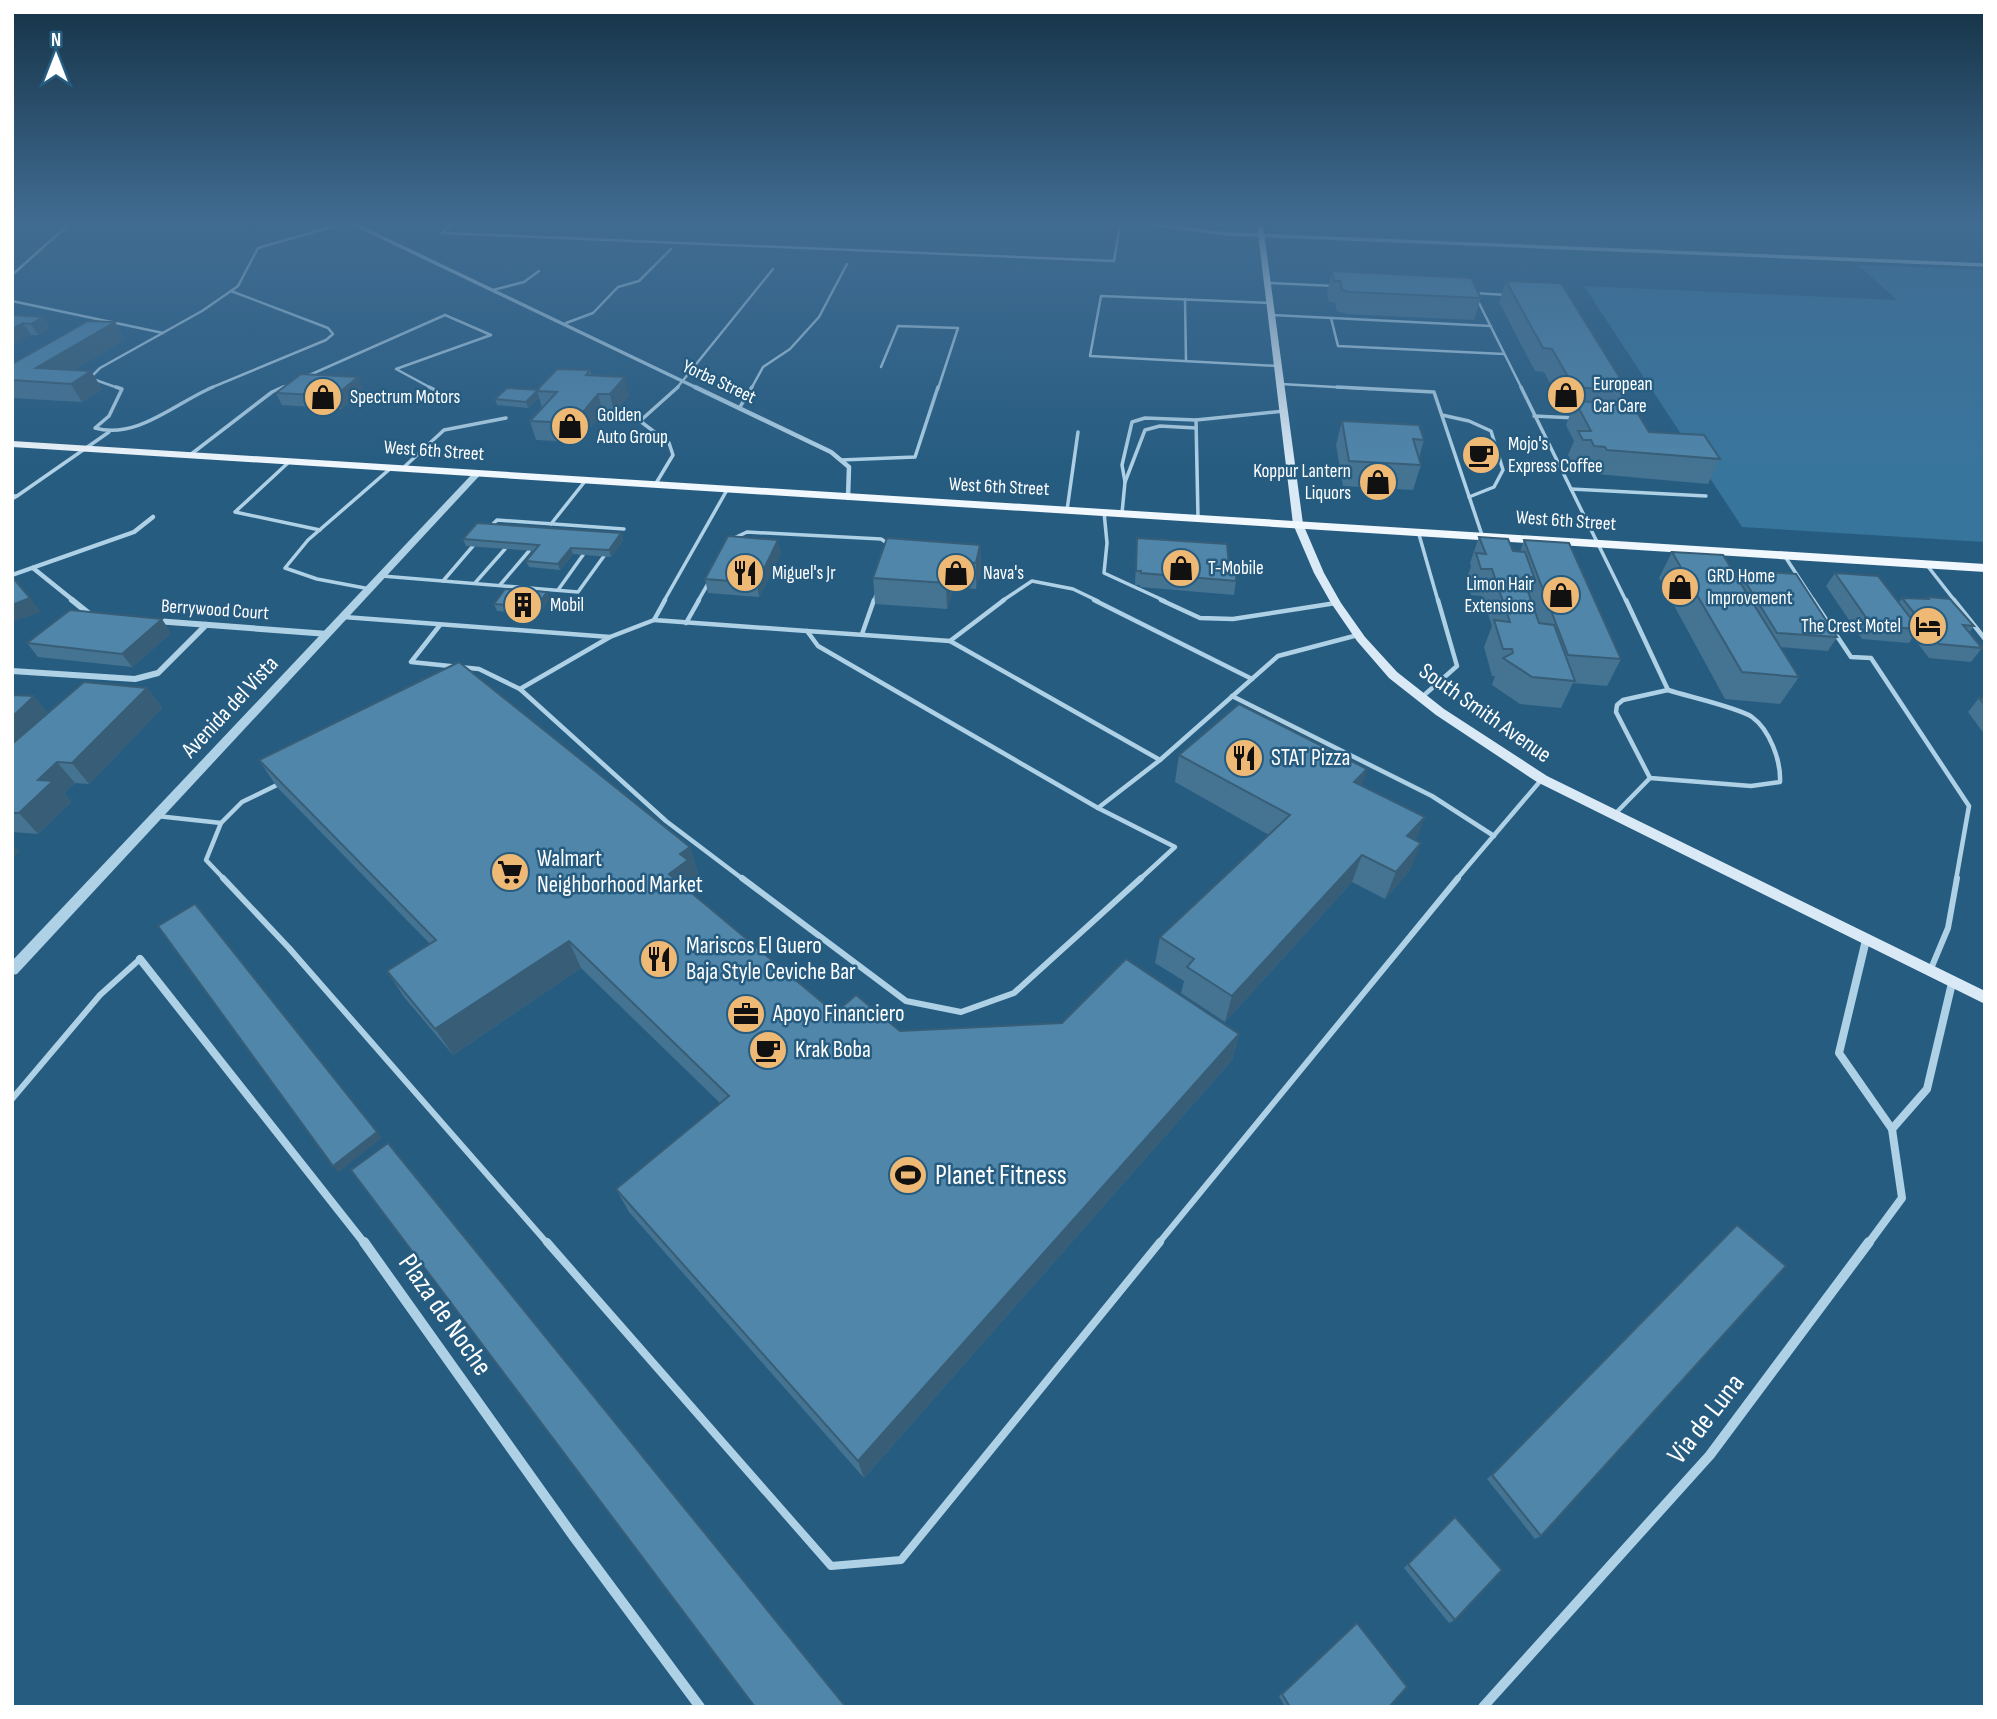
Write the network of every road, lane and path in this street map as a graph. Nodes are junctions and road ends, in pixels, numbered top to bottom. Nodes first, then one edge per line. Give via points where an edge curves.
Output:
1 (32, 305) edge
2 (207, 305) edge
3 (268, 305) edge
4 (527, 305) edge
5 (600, 305) edge
6 (745, 305) edge
7 (825, 305) edge
8 (1099, 305) edge
9 (1185, 305) edge
10 (1271, 305) edge
11 (1481, 305) edge
12 (1272, 314) junction
13 (1331, 318) junction
14 (566, 323) junction
15 (1491, 326) junction
16 (163, 333) junction
17 (1504, 354) junction
18 (1186, 361) junction
19 (881, 366) dead end
20 (1279, 366) junction
21 (685, 381) junction
22 (1281, 384) junction
23 (437, 391) dead end
24 (740, 407) junction
25 (1285, 411) junction
26 (1442, 415) junction
27 (1534, 416) junction
28 (506, 418) dead end
29 (1585, 418) edge
30 (1196, 420) junction
31 (1196, 428) junction
32 (109, 432) junction
33 (1078, 432) dead end
34 (12, 444) edge
35 (84, 448) junction
36 (190, 455) junction
37 (841, 460) junction
38 (290, 461) junction
39 (397, 468) junction
40 (478, 473) junction
41 (586, 480) junction
42 (1125, 482) junction
43 (655, 485) junction
44 (1571, 489) junction
45 (727, 490) junction
46 (1706, 496) dead end
47 (14, 497) edge
48 (1469, 497) junction
49 (849, 498) junction
50 (1067, 510) junction
51 (1104, 512) junction
52 (1122, 513) junction
53 (153, 517) dead end
54 (1198, 517) junction
55 (528, 522) junction
56 (551, 523) junction
57 (1298, 524) junction
58 (603, 527) junction
59 (547, 529) edge
60 (320, 530) junction
61 (488, 530) edge
62 (1418, 531) junction
63 (519, 533) edge
64 (1482, 535) junction
65 (596, 538) edge
66 (616, 540) edge
67 (1599, 543) junction
68 (473, 547) edge
69 (505, 549) edge
70 (726, 550) edge
71 (529, 551) edge
72 (583, 555) edge
73 (1784, 555) junction
74 (604, 556) edge
75 (890, 556) edge
76 (1926, 564) junction
77 (33, 568) junction
78 (1985, 568) edge
79 (714, 573) edge
80 (12, 575) edge
81 (382, 576) junction
82 (443, 581) junction
83 (475, 583) junction
84 (500, 585) junction
85 (370, 589) junction
86 (558, 590) junction
87 (876, 595) edge
88 (1336, 603) junction
89 (104, 617) edge
90 (344, 617) junction
91 (142, 620) edge
92 (654, 620) junction
93 (686, 623) junction
94 (206, 625) junction
95 (440, 625) junction
96 (807, 631) junction
97 (328, 634) junction
98 (862, 634) junction
99 (1358, 635) junction
100 (610, 637) junction
101 (1985, 639) edge
102 (950, 641) junction
103 (12, 671) edge
104 (493, 676) junction
105 (1252, 679) junction
106 (481, 682) edge
107 (520, 689) junction
108 (1668, 690) junction
109 (1232, 696) junction
110 (1422, 697) junction
111 (1160, 760) junction
112 (290, 778) edge
113 (1650, 778) junction
114 (1542, 779) junction
115 (1098, 808) junction
116 (1614, 815) junction
117 (157, 816) junction
118 (221, 823) junction
119 (1494, 836) junction
120 (1866, 940) junction
121 (140, 959) joint
122 (12, 970) edge
123 (1930, 972) junction
124 (1952, 983) junction
125 (1985, 998) edge
126 (12, 1099) edge
127 (1892, 1129) junction
128 (700, 1707) edge
129 (1483, 1707) edge

1 - 16 lane
2 - 16 lane
3 - 32 lane via 333,334 193,395 131,430
4 - 14 street, Yorba Street
5 - 14 lane
6 - 21 lane
7 - 24 lane via 790,349 763,367
8 - 18 lane via 1090,356
9 - 18 lane
10 - 12 main road, South Smith Avenue
11 - 15 lane
12 - 13 lane
12 - 20 main road, South Smith Avenue
13 - 15 lane
13 - 17 lane via 1338,346
14 - 21 street, Yorba Street
15 - 17 lane
16 - 32 lane via 90,378 121,389 109,416 95,428
17 - 27 lane
18 - 20 lane
19 - 37 lane via 898,326 958,328 915,457
20 - 22 main road, South Smith Avenue
21 - 24 street, Yorba Street
21 - 43 lane via 640,421 669,443 673,455
22 - 25 main road, South Smith Avenue
22 - 26 lane via 1434,392
23 - 36 lane via 396,369 491,335 445,314 272,392
24 - 37 street, Yorba Street
25 - 30 lane
25 - 57 main road, South Smith Avenue
26 - 48 lane
26 - 48 lane via 1491,431 1503,470 1494,487
27 - 29 lane
27 - 44 lane
28 - 39 lane via 444,430
30 - 31 lane
30 - 42 lane via 1145,418 1132,422 1122,465
31 - 42 lane via 1145,430
31 - 54 lane
32 - 35 lane
33 - 50 lane
34 - 35 main road, West 6th Street
35 - 36 main road, West 6th Street
35 - 47 lane
36 - 38 main road, West 6th Street
37 - 49 street via 849,467
38 - 39 main road, West 6th Street
38 - 60 lane via 235,512
39 - 40 main road, West 6th Street
39 - 60 lane
40 - 41 main road, West 6th Street
40 - 81 street, Avenida del Vista
41 - 43 main road, West 6th Street
41 - 56 lane
42 - 52 lane
43 - 45 main road, West 6th Street
44 - 46 lane
44 - 67 lane
45 - 49 main road, West 6th Street
45 - 92 lane
48 - 64 lane
49 - 50 main road, West 6th Street
50 - 51 main road, West 6th Street
51 - 52 main road, West 6th Street
51 - 88 lane via 1104,573 1200,618 1233,620
52 - 54 main road, West 6th Street
53 - 77 street via 134,532
54 - 57 main road, West 6th Street
55 - 56 lane
55 - 61 lane via 497,520
55 - 63 lane
56 - 58 lane
56 - 59 lane
57 - 62 main road, West 6th Street
57 - 88 main road, South Smith Avenue
58 - 65 lane
58 - 66 lane via 624,529
60 - 85 lane via 285,568
62 - 64 main road, West 6th Street
62 - 110 lane via 1457,666
64 - 67 main road, West 6th Street
67 - 73 main road, West 6th Street
67 - 108 lane
68 - 82 lane
69 - 83 lane
70 - 75 lane via 732,539 747,532 767,532 881,539 890,545
71 - 84 lane
72 - 86 lane
73 - 76 main road, West 6th Street
73 - 123 lane via 1851,657 1871,658 1969,806 1948,928
74 - 86 lane via 578,592
76 - 78 main road, West 6th Street
76 - 101 lane
77 - 80 street
77 - 89 street via 91,616
79 - 93 lane
81 - 82 lane
81 - 85 street, Avenida del Vista
82 - 83 lane
83 - 84 lane
84 - 86 lane
85 - 90 street, Avenida del Vista
87 - 98 lane
88 - 99 main road, South Smith Avenue
90 - 95 lane
90 - 97 street, Avenida del Vista
91 - 94 street, Berrywood Court
92 - 93 lane
92 - 100 lane
93 - 96 lane
94 - 97 street, Berrywood Court
94 - 103 street via 158,673 135,679
95 - 100 lane
95 - 104 lane via 411,662 479,669
96 - 98 lane
96 - 115 lane via 818,646 844,662
97 - 117 street, Avenida del Vista
98 - 102 lane
99 - 105 lane via 1278,656
99 - 110 main road, South Smith Avenue via 1393,675
100 - 107 lane
102 - 105 lane via 1032,581 1073,589
102 - 111 lane
104 - 106 lane
104 - 107 lane
105 - 109 lane
107 - 115 lane via 666,821 906,1001 961,1012 1014,993 1175,847
108 - 113 lane via 1617,705 1616,712
108 - 113 lane via 1751,716 1782,772 1780,782 1751,786
109 - 111 lane
109 - 119 lane via 1432,796
110 - 114 main road, South Smith Avenue
111 - 115 lane
112 - 118 lane via 242,802
113 - 116 lane
114 - 116 main road, South Smith Avenue
114 - 119 lane
116 - 120 main road, South Smith Avenue
117 - 118 lane
117 - 122 street, Avenida del Vista
118 - 119 lane via 205,860 289,948 831,1566 901,1560
120 - 123 main road, South Smith Avenue
120 - 127 street, Via de Luna via 1839,1053
121 - 126 lane via 100,995
121 - 128 street, Plaza de Noche via 375,1256
123 - 124 main road, South Smith Avenue
124 - 125 main road, South Smith Avenue
124 - 127 street via 1927,1090
127 - 129 street, Via de Luna via 1902,1198 1710,1455

